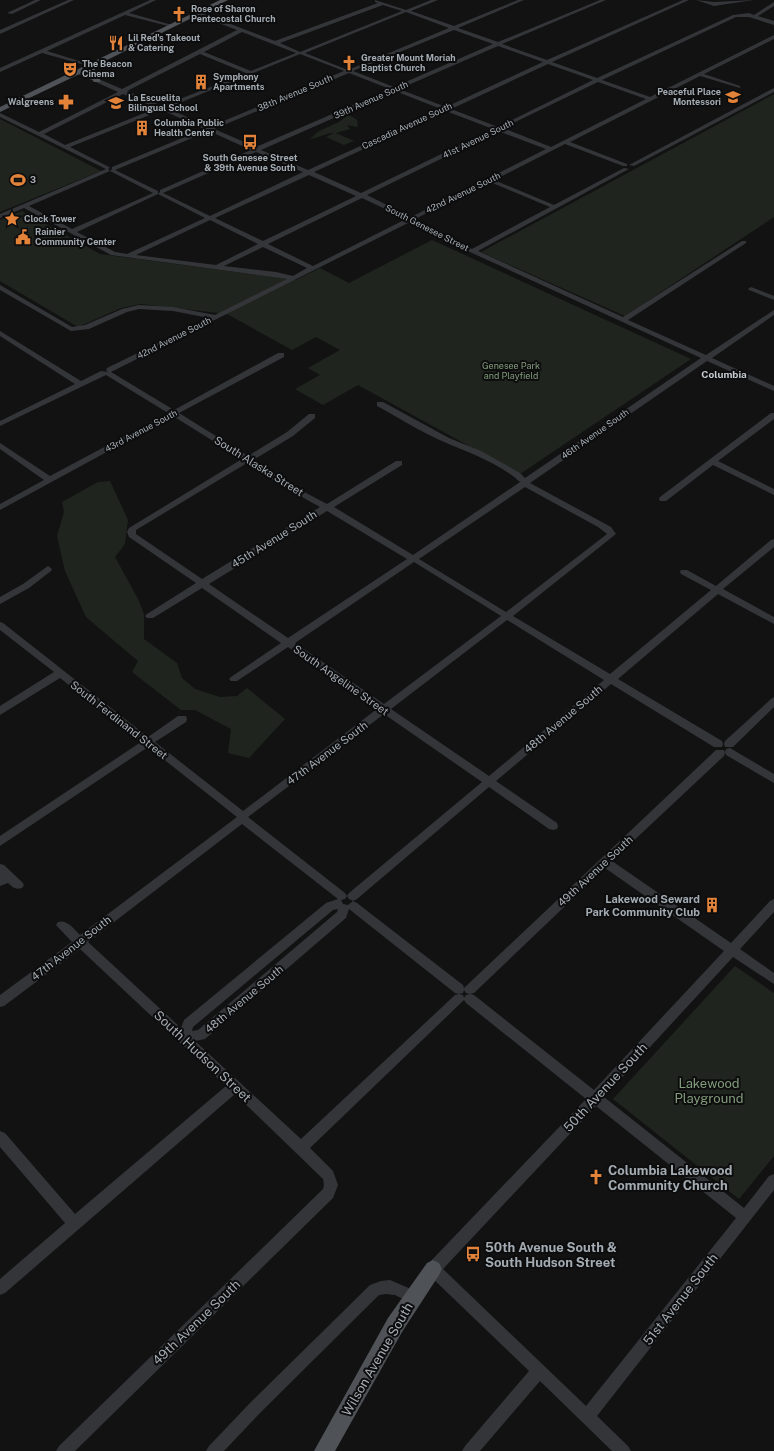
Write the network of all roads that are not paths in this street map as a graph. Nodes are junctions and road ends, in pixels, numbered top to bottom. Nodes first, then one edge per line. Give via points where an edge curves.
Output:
1 (39, 0) edge
2 (72, 0) edge
3 (154, 0) edge
4 (225, 0) edge
5 (375, 0) edge
6 (436, 0) edge
7 (522, 0) edge
8 (591, 0) edge
9 (687, 0) edge
10 (698, 0) edge
11 (752, 0) edge
12 (601, 1) edge
13 (733, 1) edge
14 (382, 2) junction
15 (774, 4) edge
16 (406, 11) junction
17 (123, 13) junction
18 (197, 13) junction
19 (16, 15) dead end
20 (23, 17) dead end
21 (754, 17) junction
22 (29, 19) junction
23 (774, 23) edge
24 (170, 26) junction
25 (452, 28) junction
26 (242, 30) junction
27 (0, 32) edge
28 (774, 37) edge
29 (276, 43) junction
30 (498, 44) junction
31 (42, 51) junction
32 (200, 52) junction
33 (300, 53) junction
34 (547, 62) junction
35 (91, 65) junction
36 (0, 70) edge
37 (348, 71) junction
38 (78, 72) junction
39 (252, 73) junction
40 (699, 74) junction
41 (97, 80) junction
42 (598, 80) junction
43 (738, 87) dead end
44 (395, 89) junction
45 (774, 90) edge
46 (123, 91) junction
47 (651, 99) junction
48 (445, 108) junction
49 (162, 109) junction
50 (1, 111) edge
51 (208, 129) junction
52 (499, 129) junction
53 (40, 134) junction
54 (566, 142) junction
55 (65, 147) junction
56 (551, 149) junction
57 (257, 150) junction
58 (628, 166) junction
59 (110, 170) junction
60 (308, 172) junction
61 (490, 180) junction
62 (159, 193) junction
63 (361, 195) junction
64 (24, 206) junction
65 (554, 207) junction
66 (0, 216) edge
67 (208, 218) junction
68 (410, 220) junction
69 (72, 232) junction
70 (744, 242) dead end
71 (261, 244) junction
72 (473, 251) junction
73 (128, 256) junction
74 (216, 267) junction
75 (312, 268) junction
76 (294, 278) junction
77 (0, 287) edge
78 (751, 289) dead end
79 (774, 298) edge
80 (774, 312) edge
81 (215, 317) junction
82 (623, 320) junction
83 (0, 333) edge
84 (281, 355) dead end
85 (705, 358) junction
86 (108, 372) junction
87 (81, 385) junction
88 (774, 389) edge
89 (380, 404) dead end
90 (174, 413) junction
91 (774, 415) edge
92 (312, 416) dead end
93 (0, 424) edge
94 (0, 445) edge
95 (248, 460) junction
96 (713, 462) junction
97 (399, 463) dead end
98 (50, 480) junction
99 (525, 483) junction
100 (774, 492) edge
101 (663, 499) dead end
102 (0, 507) edge
103 (326, 507) junction
104 (774, 542) edge
105 (413, 559) junction
106 (48, 568) dead end
107 (684, 572) dead end
108 (202, 584) junction
109 (717, 590) junction
110 (0, 601) edge
111 (150, 616) dead end
112 (507, 616) junction
113 (774, 621) edge
114 (0, 625) edge
115 (289, 644) junction
116 (60, 673) junction
117 (234, 679) dead end
118 (611, 680) junction
119 (774, 701) edge
120 (384, 709) junction
121 (0, 711) edge
122 (182, 719) dead end
123 (148, 742) junction
124 (724, 748) junction
125 (774, 779) edge
126 (488, 781) junction
127 (242, 818) junction
128 (553, 826) dead end
129 (0, 842) edge
130 (605, 862) junction
131 (0, 868) edge
132 (4, 879) edge
133 (18, 885) dead end
134 (346, 902) junction
135 (774, 904) edge
136 (62, 925) dead end
137 (80, 942) junction
138 (732, 950) junction
139 (774, 979) edge
140 (464, 994) junction
141 (0, 1002) edge
142 (184, 1038) junction
143 (235, 1086) junction
144 (595, 1098) junction
145 (0, 1137) edge
146 (301, 1148) junction
147 (774, 1180) edge
148 (328, 1193) joint
149 (744, 1217) junction
150 (75, 1224) junction
151 (433, 1269) junction
152 (0, 1288) edge
153 (413, 1297) junction
154 (539, 1370) junction
155 (587, 1417) junction
156 (64, 1451) edge
157 (214, 1451) edge
158 (324, 1451) edge
159 (470, 1451) edge
160 (623, 1451) edge

1 - 19 street via 7,12
2 - 22 street
3 - 17 street
4 - 18 main road
5 - 14 street
6 - 16 street
7 - 25 street, 38th Avenue South
8 - 12 street
9 - 34 street, Cascadia Avenue South
10 - 13 street via 714,4
11 - 13 street
12 - 30 street, 39th Avenue South
14 - 16 street
14 - 29 street
15 - 21 street
16 - 25 street
16 - 33 street
17 - 24 street
17 - 31 street
18 - 24 main road
18 - 26 street
20 - 22 street
21 - 23 street
21 - 42 street, 41st Avenue South via 735,16
22 - 27 street
24 - 35 main road
25 - 30 street
25 - 37 street, 38th Avenue South
26 - 29 street
26 - 32 street
28 - 40 street, 42nd Avenue South
29 - 33 street
30 - 34 street
30 - 44 street, 39th Avenue South
31 - 35 street
31 - 36 street
32 - 39 street
32 - 46 street
33 - 37 street
33 - 39 street
34 - 42 street
34 - 48 street, Cascadia Avenue South
35 - 38 main road
35 - 41 main road via 91,72
37 - 44 street
37 - 51 street, 38th Avenue South
38 - 41 street, South Genesee Street
38 - 50 main road
39 - 49 street
40 - 43 street
40 - 47 street, 42nd Avenue South
41 - 46 street, South Genesee Street
42 - 47 street
42 - 52 street, 41st Avenue South
44 - 48 street
44 - 57 street, 39th Avenue South
45 - 58 street
46 - 49 street, South Genesee Street
46 - 53 street
47 - 54 street, 42nd Avenue South
48 - 52 street
48 - 60 street, Cascadia Avenue South
49 - 51 street, South Genesee Street
49 - 55 street
50 - 53 street via 12,120
51 - 57 street, South Genesee Street
51 - 59 street, 38th Avenue South
52 - 56 street
52 - 63 street, 41st Avenue South
53 - 55 street
54 - 56 street, 42nd Avenue South
54 - 58 street
55 - 59 street
56 - 61 street, 42nd Avenue South
57 - 60 street, South Genesee Street
57 - 62 street, 39th Avenue South
58 - 65 street
59 - 62 street
59 - 64 street, 38th Avenue South
60 - 63 street, South Genesee Street
60 - 67 street, Cascadia Avenue South
61 - 65 street
61 - 68 street, 42nd Avenue South
62 - 67 street
62 - 69 street, 39th Avenue South
63 - 68 street, South Genesee Street
63 - 71 street, 41st Avenue South
64 - 66 street, 38th Avenue South
64 - 69 street
65 - 72 street
67 - 71 street
67 - 73 street, Cascadia Avenue South
68 - 72 street, South Genesee Street
68 - 75 street, 42nd Avenue South
69 - 73 street via 113,254
70 - 82 street
71 - 74 street, 41st Avenue South
71 - 75 street
72 - 82 street, South Genesee Street
73 - 74 street
74 - 76 street
75 - 76 street, 42nd Avenue South
76 - 81 street, 42nd Avenue South
77 - 81 street via 67,328 85,328 131,308 150,307
78 - 79 street
80 - 85 street, 46th Avenue South
81 - 86 street, 42nd Avenue South
82 - 85 street, South Genesee Street
83 - 87 street
84 - 90 street, 43rd Avenue South
85 - 88 street, South Genesee Street
85 - 99 street, 46th Avenue South
86 - 87 street, 42nd Avenue South
86 - 90 street, South Alaska Street
87 - 93 street, 42nd Avenue South
89 - 99 street via 446,440 478,453
90 - 95 street, South Alaska Street
90 - 98 street, 43rd Avenue South
91 - 96 street
92 - 95 street via 290,434
94 - 98 street
95 - 103 street, South Alaska Street
95 - 108 street, South Angeline Street via 133,528 131,532
96 - 100 street
96 - 101 street
97 - 103 street, 45th Avenue South via 335,504
98 - 102 street, 43rd Avenue South
99 - 105 street, 46th Avenue South
99 - 112 street, 47th Avenue South via 602,525 612,534
103 - 105 street, South Alaska Street
103 - 108 street, 45th Avenue South
104 - 109 street, 48th Avenue South
105 - 112 street, South Alaska Street
105 - 115 street, 46th Avenue South
106 - 110 street via 26,586
107 - 109 street
108 - 111 street, 45th Avenue South
108 - 115 street, South Angeline Street
109 - 113 street
109 - 118 street, 48th Avenue South
112 - 118 street, South Alaska Street
112 - 120 street, 47th Avenue South
114 - 116 street, South Ferdinand Street
115 - 117 street, 46th Avenue South
115 - 120 street, South Angeline Street
116 - 121 street
116 - 123 street, South Ferdinand Street
118 - 124 street, South Alaska Street
118 - 126 street, 48th Avenue South
119 - 124 street, 49th Avenue South
120 - 126 street, South Angeline Street
120 - 127 street, 47th Avenue South
122 - 123 street
123 - 127 street, South Ferdinand Street
123 - 129 street
124 - 125 street, South Alaska Street
124 - 130 street, 49th Avenue South
126 - 128 street, South Angeline Street
126 - 134 street, 48th Avenue South
127 - 134 street, South Ferdinand Street
127 - 137 street, 47th Avenue South
130 - 138 street
130 - 140 street, 49th Avenue South
131 - 132 street
132 - 133 street
134 - 140 street, South Ferdinand Street
134 - 142 street, 48th Avenue South via 330,906 188,1024
134 - 142 street, 48th Avenue South via 342,915 201,1035
135 - 138 street, 50th Avenue South
136 - 137 street, South Hudson Street
137 - 141 street, 47th Avenue South
137 - 142 street, South Hudson Street
138 - 139 street
138 - 144 street, 50th Avenue South
140 - 144 street, South Ferdinand Street
140 - 146 street, 49th Avenue South
142 - 143 street, South Hudson Street
143 - 146 street, South Hudson Street
143 - 150 street
144 - 149 street, South Ferdinand Street
144 - 151 street, 50th Avenue South
145 - 150 street
146 - 148 street, South Hudson Street via 328,1175 331,1185
147 - 149 street, 51st Avenue South
148 - 156 street, 49th Avenue South
149 - 155 street, 51st Avenue South
150 - 152 street
151 - 153 main road, Wilson Avenue South
151 - 154 street
153 - 157 street via 389,1286 375,1290
153 - 158 main road, Wilson Avenue South
154 - 155 street
154 - 159 street
155 - 160 street

